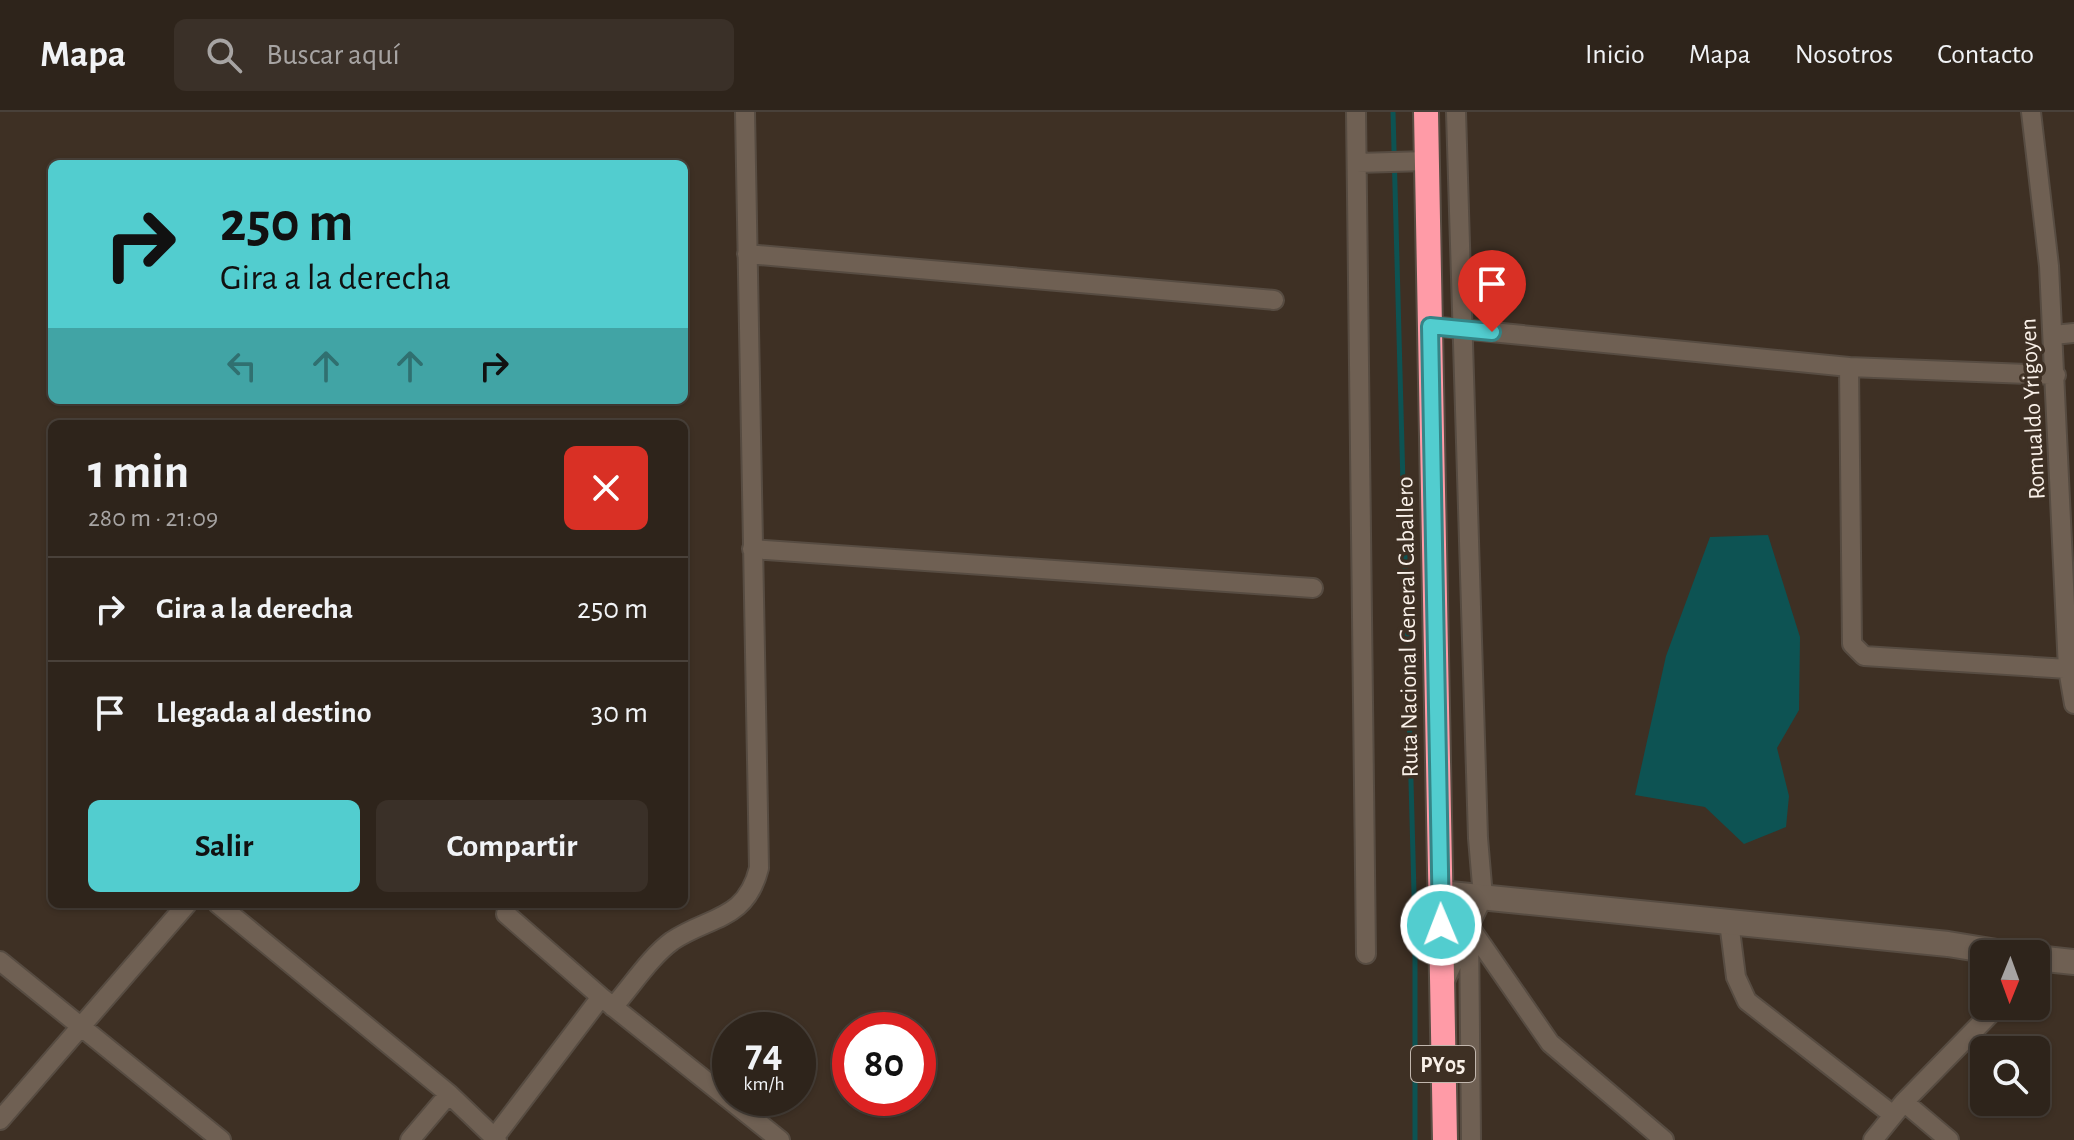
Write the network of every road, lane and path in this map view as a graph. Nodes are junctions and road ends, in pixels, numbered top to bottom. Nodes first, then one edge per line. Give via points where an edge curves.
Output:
1 (745, 112) edge
2 (1356, 112) edge
3 (1426, 112) edge
4 (1456, 112) edge
5 (2031, 112) edge
6 (1416, 162) junction
7 (1365, 163) junction
8 (747, 254) junction
9 (1274, 300) dead end
10 (1430, 326) junction
11 (1462, 329) junction
12 (2074, 333) edge
13 (2053, 335) junction
14 (1849, 367) junction
15 (2056, 375) junction
16 (752, 549) junction
17 (1313, 588) dead end
18 (2068, 669) junction
19 (2074, 704) edge
20 (1440, 893) junction
21 (1483, 897) junction
22 (184, 908) edge
23 (223, 908) edge
24 (506, 914) dead end
25 (1729, 922) junction
26 (1469, 926) junction
27 (1970, 948) edge
28 (1366, 954) dead end
29 (0, 961) edge
30 (2050, 961) edge
31 (2074, 962) edge
32 (1442, 987) junction
33 (607, 1002) junction
34 (1984, 1020) edge
35 (80, 1027) junction
36 (449, 1094) junction
37 (1898, 1108) junction
38 (0, 1120) edge
39 (495, 1139) edge
40 (221, 1140) edge
41 (410, 1140) edge
42 (780, 1140) edge
43 (1445, 1140) edge
44 (1471, 1140) edge
45 (1664, 1140) edge
46 (1873, 1140) edge
47 (1949, 1140) edge

1 - 8 street
2 - 7 street
3 - 6 highway, Ruta Nacional General Caballero / PY05
4 - 11 street
5 - 13 street, Romualdo Yrigoyen
6 - 7 street
6 - 10 highway, Ruta Nacional General Caballero / PY05
7 - 28 street
8 - 9 street
8 - 16 street
10 - 11 street
10 - 20 highway, Ruta Nacional General Caballero / PY05
11 - 14 street
11 - 21 street
12 - 13 street
13 - 15 street, Romualdo Yrigoyen
14 - 15 street
14 - 18 street via 1852,644 1864,656
15 - 18 street, Romualdo Yrigoyen
16 - 17 street
16 - 33 street via 759,868 754,889 729,914 671,942
18 - 19 street, Romualdo Yrigoyen
20 - 21 street
20 - 32 highway, Ruta Nacional General Caballero / PY05
21 - 25 street
21 - 26 street
22 - 35 street
23 - 36 street
24 - 33 street
25 - 27 street
25 - 37 street via 1736,977 1747,1001
26 - 32 street
26 - 44 street
26 - 45 street via 1550,1043
29 - 35 street
30 - 31 street
32 - 43 highway, Ruta Nacional General Caballero / PY05
33 - 39 street
33 - 42 street
34 - 37 street
35 - 38 street
35 - 40 street
36 - 39 street
36 - 41 street
37 - 46 street
37 - 47 street

